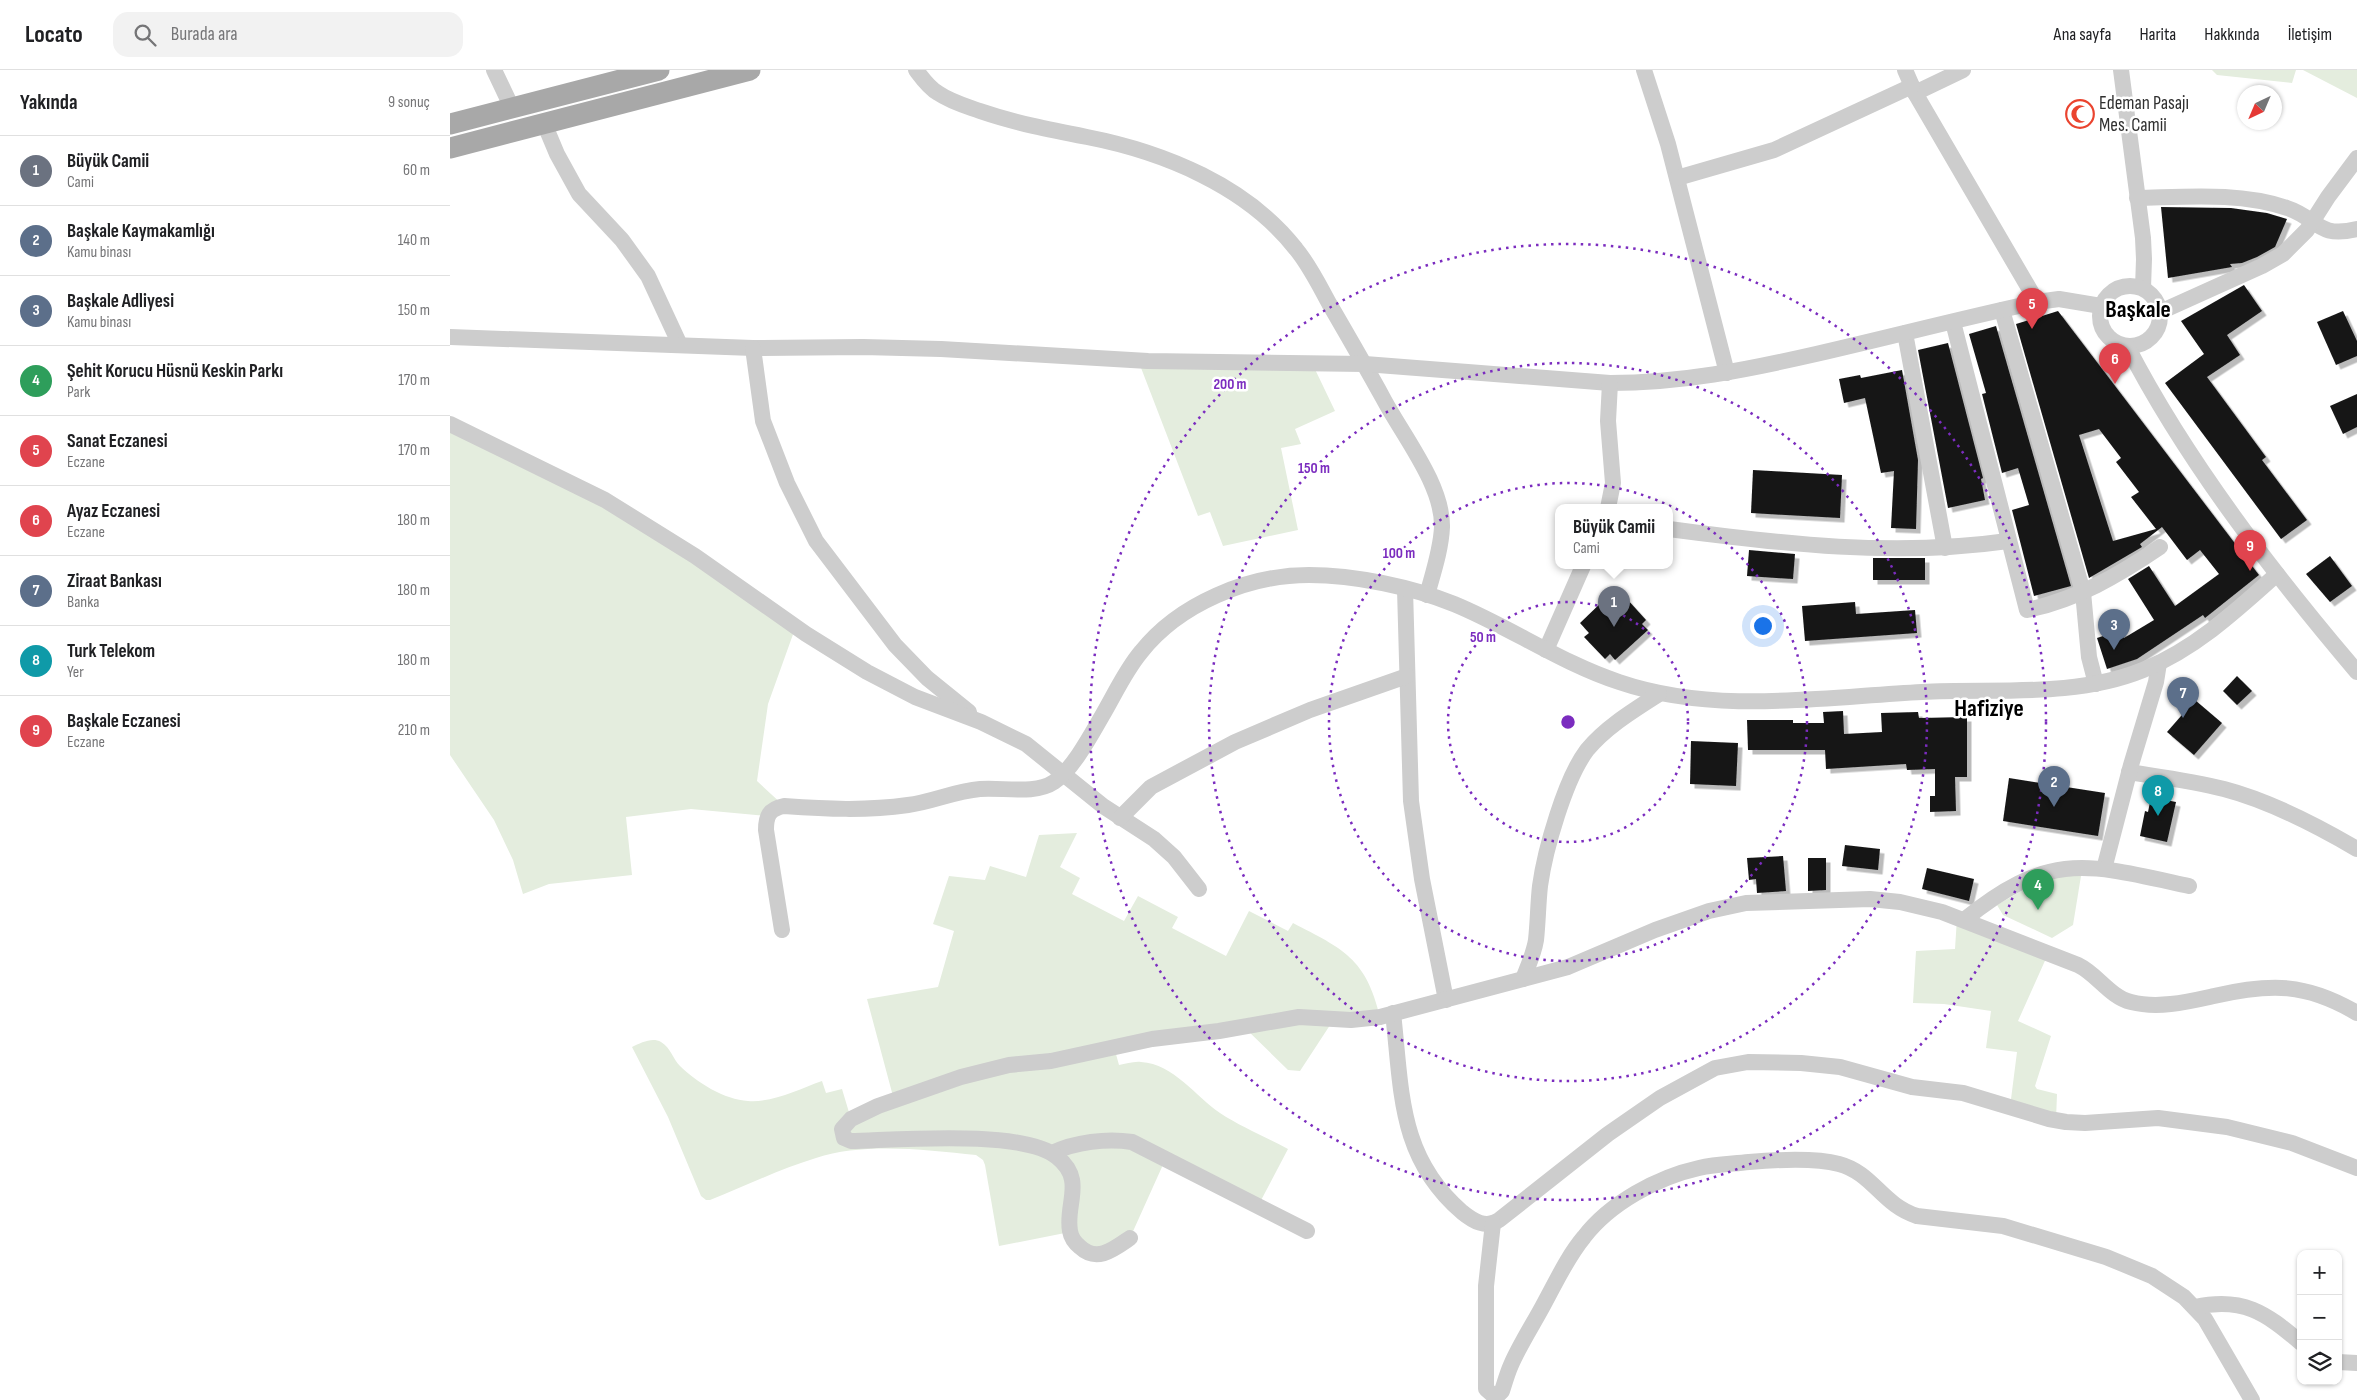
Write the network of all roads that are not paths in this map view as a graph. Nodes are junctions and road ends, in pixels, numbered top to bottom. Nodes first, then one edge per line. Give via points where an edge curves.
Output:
1 (494, 70) edge
2 (659, 70) edge
3 (750, 70) edge
4 (916, 70) edge
5 (1644, 70) edge
6 (1905, 70) edge
7 (1963, 70) edge
8 (2121, 70) edge
9 (1914, 89) junction
10 (512, 108) junction
11 (544, 123) junction
12 (450, 124) edge
13 (450, 148) edge
14 (2357, 158) edge
15 (1677, 178) junction
16 (2138, 198) junction
17 (2312, 223) junction
18 (2357, 229) edge
19 (2142, 288) junction
20 (2037, 302) junction
21 (2101, 306) junction
22 (2002, 310) junction
23 (2160, 312) junction
24 (1953, 322) junction
25 (1905, 333) junction
26 (450, 337) edge
27 (680, 345) junction
28 (2127, 346) junction
29 (753, 348) junction
30 (1365, 364) junction
31 (1727, 373) junction
32 (1610, 383) junction
33 (450, 424) edge
34 (1609, 504) edge
35 (1673, 529) edge
36 (2008, 541) junction
37 (2160, 546) dead end
38 (1946, 548) junction
39 (1582, 569) edge
40 (2277, 574) junction
41 (1405, 589) junction
42 (2083, 592) junction
43 (1426, 595) junction
44 (1546, 650) junction
45 (2159, 662) junction
46 (2357, 672) edge
47 (1407, 676) junction
48 (2096, 684) junction
49 (1659, 694) junction
50 (981, 722) junction
51 (2129, 772) junction
52 (1063, 773) junction
53 (1120, 818) junction
54 (2357, 849) edge
55 (2104, 869) junction
56 (2189, 886) dead end
57 (1199, 889) dead end
58 (1964, 920) junction
59 (782, 930) dead end
60 (1523, 979) junction
61 (1446, 1000) junction
62 (1393, 1013) junction
63 (2357, 1013) edge
64 (1052, 1153) junction
65 (2357, 1168) edge
66 (1493, 1224) junction
67 (1307, 1231) dead end
68 (1130, 1238) dead end
69 (2195, 1307) junction
70 (2297, 1340) edge
71 (2342, 1362) edge
72 (2357, 1363) edge
73 (2252, 1400) edge

1 - 10 street
2 - 10 main road
3 - 11 main road
4 - 30 street via 937,92 950,100 1014,123 1148,152 1240,198 1272,223 1297,251
5 - 15 street
6 - 9 street
7 - 9 street
8 - 16 street
9 - 15 street via 1774,150
9 - 20 street
10 - 12 main road
11 - 13 main road
11 - 27 street via 580,194 622,240 648,276
14 - 17 street
15 - 31 street
16 - 17 street via 2245,198 2287,208
16 - 19 street via 2144,260
17 - 18 street via 2333,232
17 - 23 street via 2293,246 2274,260
19 - 21 street via 2118,288 2109,293
19 - 23 street via 2154,298
20 - 21 street via 2059,299
20 - 22 street
21 - 28 street via 2100,321 2106,335 2117,344
22 - 24 street
22 - 42 street
23 - 28 street via 2159,326 2151,339
24 - 25 street
24 - 36 street
25 - 31 street
25 - 38 street
26 - 27 street
27 - 29 street
28 - 40 street via 2179,435
29 - 30 street via 863,346 1148,360
29 - 50 street via 762,421 787,483 816,540 910,661
30 - 32 street
30 - 43 street via 1438,498 1442,529
31 - 32 street via 1668,382
32 - 34 street via 1608,420 1613,483
33 - 50 street via 605,500 695,556 806,634 867,672 915,697
35 - 38 street via 1826,546
36 - 38 street
36 - 42 street via 2026,610 2063,601
37 - 42 street via 2132,566
39 - 44 street
40 - 45 street via 2205,635
40 - 46 street
41 - 43 street
41 - 47 street
41 - 52 street via 1350,578 1307,575 1260,582 1207,600 1174,620 1144,648 1131,664 1093,732
42 - 48 street via 2089,657
43 - 44 street via 1464,609
44 - 49 street via 1616,682
45 - 48 street via 2131,675
45 - 51 street
47 - 53 street via 1310,710 1234,742 1151,787
47 - 61 street via 1415,838
48 - 49 street via 1782,701 1698,699
49 - 60 street via 1599,738 1572,775 1548,848 1540,888 1536,940
50 - 52 street via 1026,744
51 - 54 street via 2188,781 2245,796 2308,823
51 - 55 street
52 - 53 street
52 - 59 street via 1046,786 974,790 910,805 861,810 784,806 772,810 767,816 766,830
53 - 57 street via 1165,848
55 - 56 street
55 - 58 street via 2050,871 2025,879
58 - 60 street via 1918,906 1882,900 1746,903 1709,911 1568,967
58 - 63 street via 2078,965 2130,1002 2172,1004 2240,990 2279,987 2324,996
60 - 61 street
61 - 62 street
62 - 64 street via 1365,1020 1292,1018 1152,1039 1050,1061 1009,1065 961,1077 878,1106 851,1119 842,1132 844,1138 851,1141 905,1138 996,1141 1036,1146
62 - 66 street via 1406,1116 1419,1160 1442,1193 1460,1211 1474,1221
64 - 67 street via 1106,1141 1132,1142
64 - 68 street via 1067,1166 1072,1176 1070,1224 1073,1240 1090,1254 1099,1255
65 - 66 street via 2292,1143 2227,1127 2158,1118 2066,1122 1978,1096 1912,1087 1840,1067 1748,1062 1704,1073 1639,1111
66 - 69 street via 1486,1286 1485,1384 1488,1392 1494,1395 1502,1391 1512,1363 1566,1263 1595,1223 1621,1203 1652,1186 1684,1172 1718,1165 1770,1160 1841,1165 1862,1174 1905,1212 2003,1226 2087,1251 2152,1276
69 - 70 street via 2224,1303 2248,1308 2274,1321
69 - 73 street
71 - 72 street

